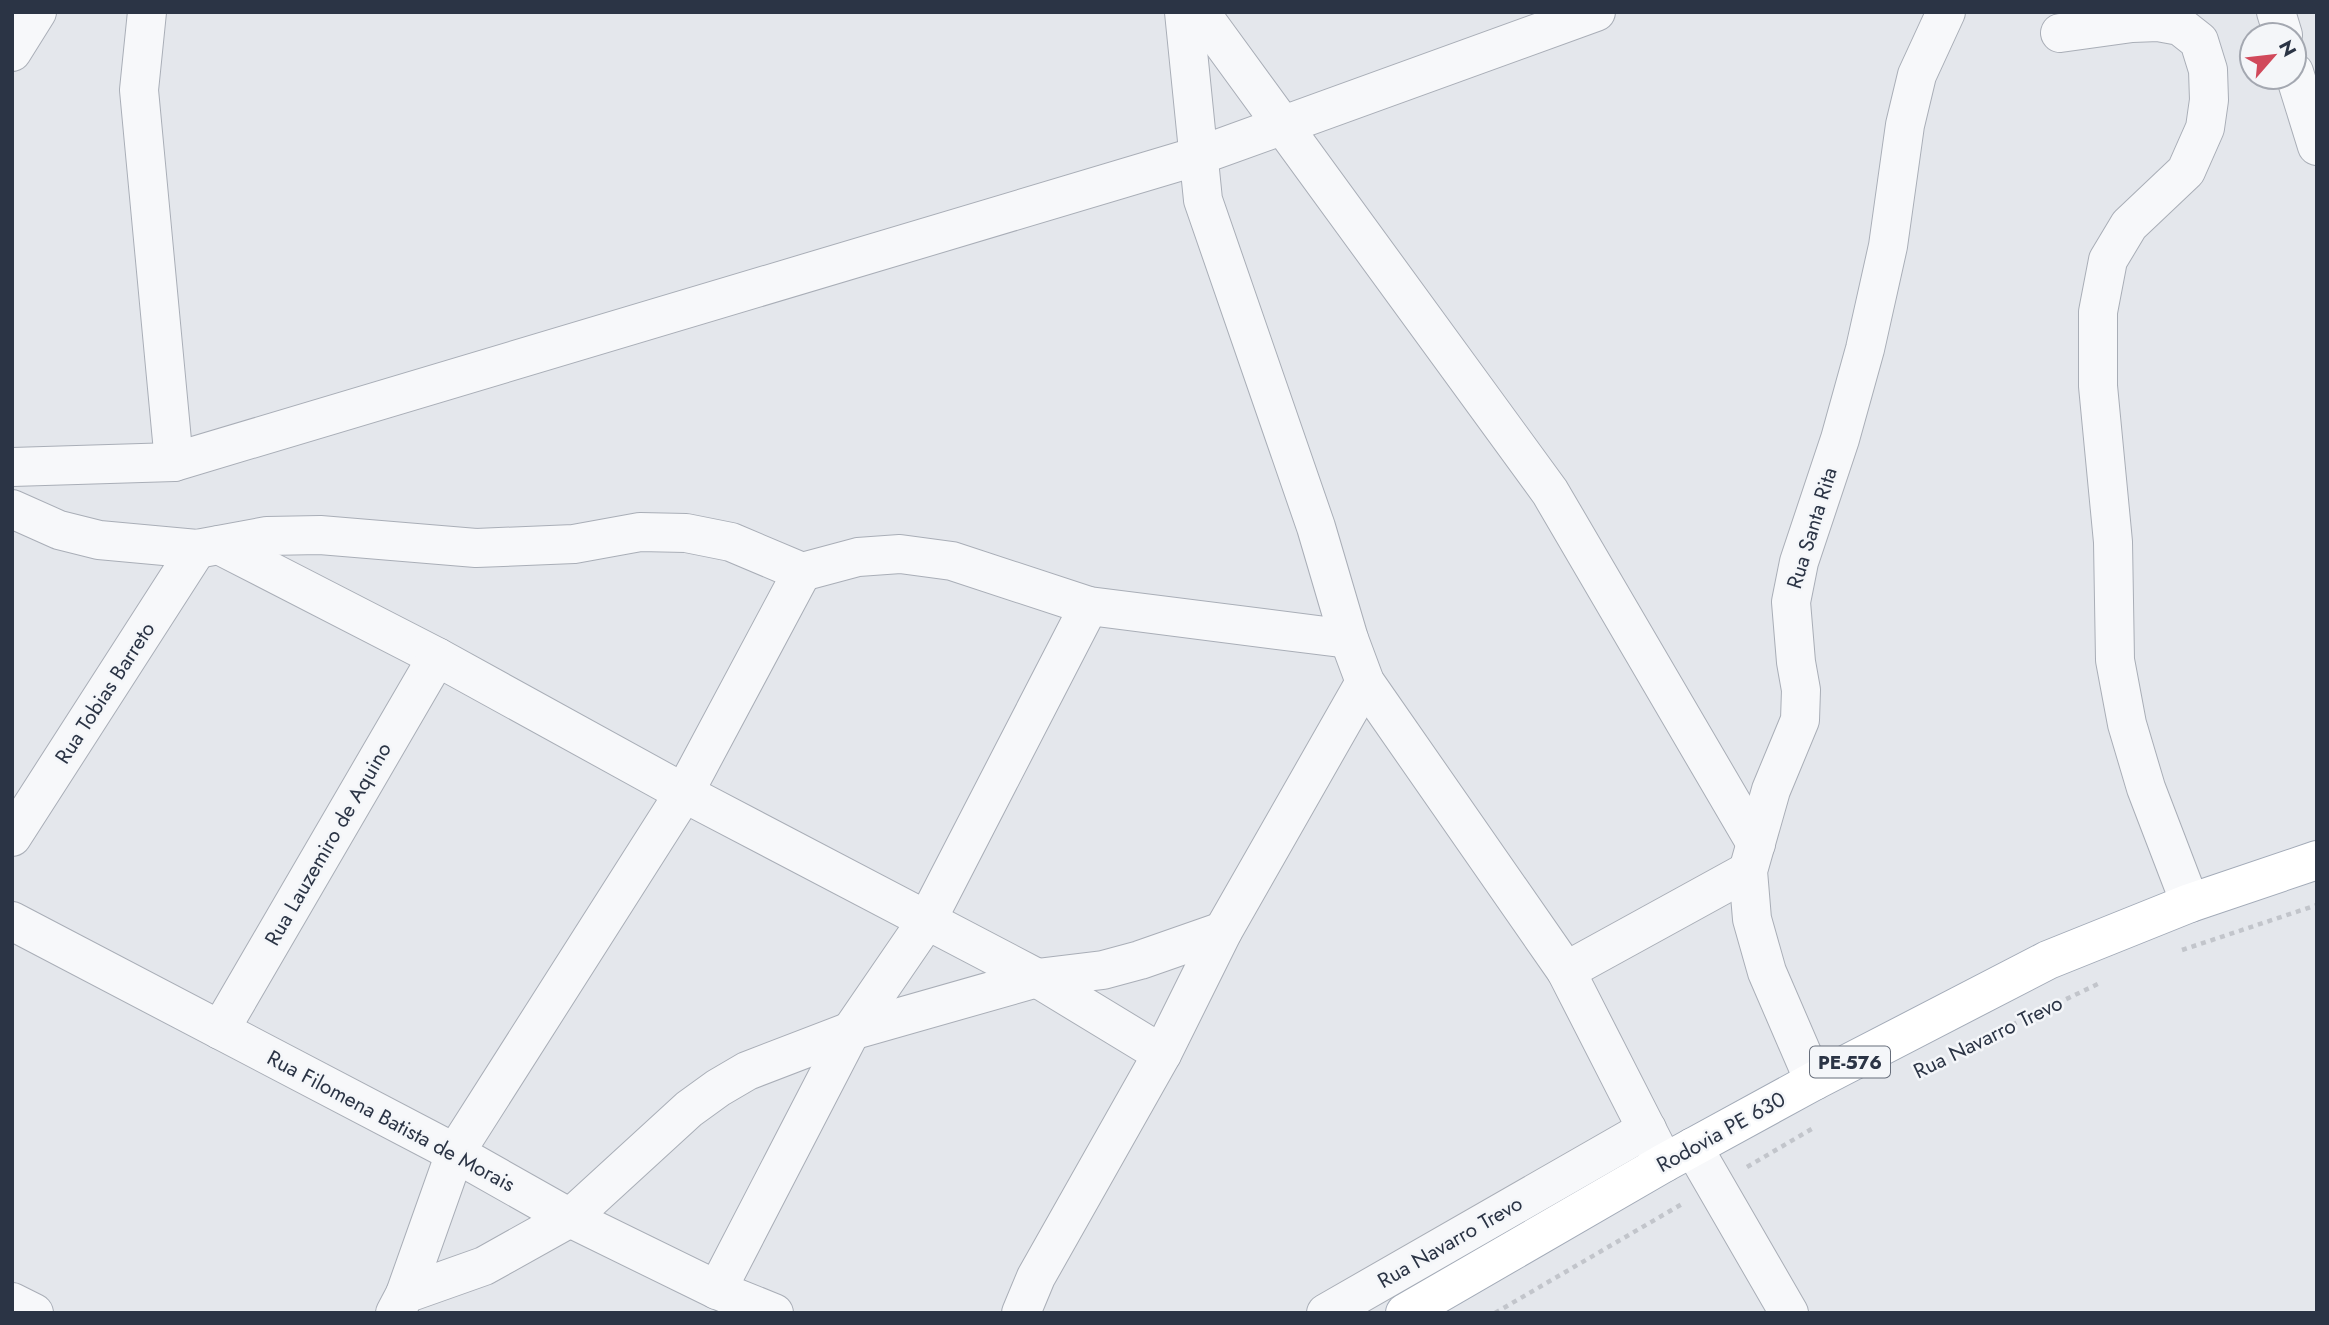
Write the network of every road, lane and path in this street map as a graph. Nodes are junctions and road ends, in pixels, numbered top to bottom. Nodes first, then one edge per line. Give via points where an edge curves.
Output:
1 (37, 12) edge
2 (148, 12) edge
3 (1184, 12) edge
4 (1200, 12) edge
5 (1596, 12) edge
6 (1946, 12) edge
7 (2060, 33) dead end
8 (12, 52) edge
9 (2300, 91) edge
10 (1283, 126) junction
11 (2317, 146) edge
12 (1198, 156) junction
13 (174, 462) junction
14 (12, 467) edge
15 (12, 509) edge
16 (208, 547) junction
17 (802, 572) junction
18 (1089, 606) junction
19 (1349, 639) junction
20 (437, 657) junction
21 (1366, 682) junction
22 (684, 793) junction
23 (12, 837) edge
24 (1751, 857) junction
25 (2317, 860) edge
26 (2190, 902) junction
27 (2317, 905) edge
28 (927, 920) junction
29 (12, 921) edge
30 (1223, 931) junction
31 (2175, 952) dead end
32 (1566, 971) junction
33 (1037, 978) junction
34 (2104, 982) dead end
35 (2009, 1026) dead end
36 (220, 1030) junction
37 (851, 1031) junction
38 (1162, 1054) junction
39 (1814, 1081) junction
40 (1820, 1124) dead end
41 (1647, 1129) junction
42 (455, 1153) junction
43 (1679, 1155) junction
44 (1716, 1185) junction
45 (570, 1218) junction
46 (717, 1290) junction
47 (12, 1302) edge
48 (400, 1303) edge
49 (34, 1313) edge
50 (774, 1313) edge
51 (1021, 1313) edge
52 (1326, 1313) edge
53 (1405, 1313) edge
54 (1495, 1313) edge
55 (1789, 1313) edge

1 - 8 street
2 - 13 street via 139,90
3 - 12 street
4 - 10 street
5 - 10 street
6 - 24 street, Rua Santa Rita via 1917,75 1865,349 1799,562 1791,602 1800,720 1771,790
7 - 26 street via 2132,23 2180,26 2199,41 2208,70 2204,128 2186,171 2129,225 2108,260 2098,312 2098,386 2113,542 2115,660 2146,788
9 - 11 street
10 - 12 street
10 - 24 street via 1550,492
12 - 13 street
12 - 19 street via 1202,200 1316,527
13 - 14 street
15 - 16 street via 59,530 99,540
16 - 17 street via 267,536 320,535 477,548 574,544 640,532 686,533 731,542
16 - 20 street
16 - 23 street, Rua Tobias Barreto
17 - 18 street via 858,557 900,554 952,561
17 - 22 street
18 - 19 street
18 - 28 street
19 - 21 street
20 - 22 street
20 - 36 street, Rua Lauzemiro de Aquino
21 - 30 street
21 - 32 street
22 - 28 street
22 - 42 street
24 - 32 street
24 - 39 street, Rua Santa Rita via 1752,919 1767,972
25 - 26 main road, Rodovia PE 630 / PE-576
26 - 39 main road, Rodovia PE 630 / PE-576 via 2048,960
27 - 31 path
28 - 33 street
28 - 37 street
29 - 36 street, Rua Filomena Batista de Morais
30 - 33 street via 1102,970
30 - 38 street
32 - 41 street
33 - 37 street
33 - 38 street
34 - 35 path, Rua Navarro Trevo
36 - 42 street, Rua Filomena Batista de Morais
37 - 45 street via 747,1071 718,1088
37 - 46 street
38 - 51 street via 1036,1277
39 - 43 main road, Rodovia PE 630 / PE-576
40 - 44 path
41 - 43 street
41 - 52 street, Rua Navarro Trevo
42 - 45 street, Rua Filomena Batista de Morais
42 - 48 street
43 - 44 street
43 - 53 main road, Rodovia PE 630 / PE-576
44 - 54 path
44 - 55 street
45 - 46 street, Rua Filomena Batista de Morais
45 - 48 street via 484,1266
46 - 50 street, Rua Filomena Batista de Morais
47 - 49 street

